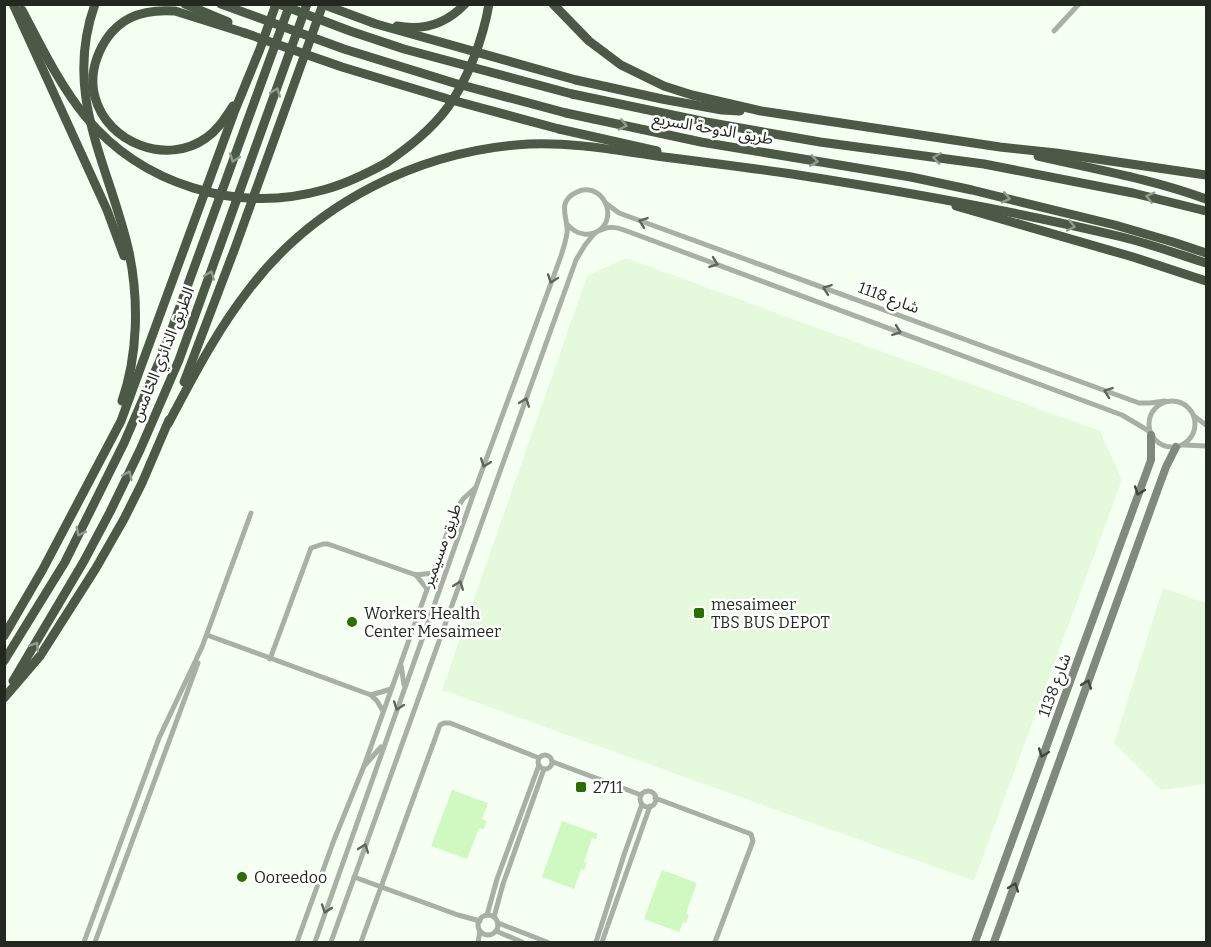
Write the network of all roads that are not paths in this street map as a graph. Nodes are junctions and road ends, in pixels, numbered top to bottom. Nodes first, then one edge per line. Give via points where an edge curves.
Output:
1 (13, 4) edge
2 (94, 4) edge
3 (185, 4) edge
4 (221, 4) edge
5 (277, 4) edge
6 (290, 4) edge
7 (307, 4) edge
8 (322, 4) edge
9 (465, 4) edge
10 (489, 4) edge
11 (1079, 4) edge
12 (555, 6) edge
13 (20, 7) edge
14 (350, 15) junction
15 (1054, 31) dead end
16 (245, 33) junction
17 (260, 49) junction
18 (761, 111) junction
19 (1000, 147) junction
20 (724, 166) junction
21 (1206, 175) edge
22 (927, 198) junction
23 (1206, 199) edge
24 (607, 204) junction
25 (1206, 211) edge
26 (567, 224) junction
27 (597, 231) junction
28 (1206, 253) edge
29 (1206, 262) edge
30 (1206, 281) edge
31 (134, 296) junction
32 (1165, 401) junction
33 (1194, 416) junction
34 (168, 424) junction
35 (1206, 425) edge
36 (1150, 433) junction
37 (1179, 446) junction
38 (1206, 446) edge
39 (98, 464) junction
40 (476, 487) junction
41 (251, 513) dead end
42 (433, 573) junction
43 (416, 575) junction
44 (427, 589) junction
45 (207, 635) junction
46 (4, 636) edge
47 (202, 647) junction
48 (270, 659) junction
49 (4, 661) edge
50 (401, 663) junction
51 (404, 688) junction
52 (391, 689) junction
53 (370, 695) junction
54 (4, 697) edge
55 (383, 711) junction
56 (384, 744) junction
57 (539, 758) junction
58 (553, 762) junction
59 (539, 765) junction
60 (364, 766) junction
61 (544, 769) junction
62 (641, 795) junction
63 (655, 798) junction
64 (642, 804) junction
65 (650, 806) junction
66 (354, 877) junction
67 (381, 887) junction
68 (487, 915) junction
69 (496, 920) junction
70 (480, 921) junction
71 (480, 931) junction
72 (494, 933) junction
73 (84, 942) edge
74 (95, 942) edge
75 (297, 942) edge
76 (315, 942) edge
77 (331, 942) edge
78 (361, 942) edge
79 (478, 942) edge
80 (486, 942) edge
81 (522, 942) edge
82 (547, 942) edge
83 (596, 942) edge
84 (602, 942) edge
85 (715, 942) edge
86 (975, 942) edge
87 (994, 942) edge

1 - 31 highway via 116,232
2 - 31 highway via 84,63 85,100 129,252
3 - 16 highway
4 -> 28 highway, طريق الدوحة السريع, bridge via 355,53 566,113 701,142 962,187 1115,225
5 - 17 highway
25 -> 5 highway, طريق الدوحة السريع, bridge via 984,164 820,142 572,94 404,48
6 -> 49 highway, الطريق الدائري الخامس via 163,353 124,443 65,562
54 -> 7 highway, الطريق الدائري الخامس via 84,561 140,450 179,360
8 - 14 highway, bridge
8 - 34 highway
9 - 14 highway, bridge via 446,20 428,27 408,28
10 - 13 highway, bridge via 478,48 465,76 448,106 418,139 362,176 323,190 267,198 230,196 184,185 141,165 117,147 98,131 60,80
11 - 15 street
12 - 18 highway via 589,41 621,65 664,86
14 - 18 highway, bridge via 576,80 722,110
16 - 17 highway via 175,11 147,12 129,19 109,36 96,60 93,78 99,108 110,124 140,146 166,151 196,144 218,128 233,106
16 - 20 highway, bridge via 448,99
17 - 39 highway via 121,421
18 - 19 highway
19 - 21 highway
19 - 23 highway
20 - 22 highway
20 - 34 highway via 576,146 529,144 468,152 389,178 338,207 265,270 230,314
22 -> 29 highway via 968,203 1124,238
22 - 30 highway
24 - 26 street via 591,191 577,192 566,202
24 - 27 street via 608,218
32 -> 24 street, شارع 1118 via 1139,403 619,213
26 - 27 street via 582,234
26 -> 40 street, طريق مسيمير via 561,256
27 -> 36 street, شارع 1118 via 616,227 1122,415
66 -> 27 street, طريق مسيمير via 576,260
31 - 39 highway via 131,369
32 - 33 street via 1186,405
32 - 36 street via 1150,415
33 - 35 street
33 - 37 street via 1192,436
34 - 54 highway via 96,568 40,656
36 - 37 street via 1162,445
36 -> 86 street, شارع 1138 via 1150,460
37 - 38 street
87 -> 37 street, شارع 1138 via 1166,467
39 - 46 highway
40 - 42 street via 457,509
40 - 51 street, طريق مسيمير
41 - 45 street
42 - 43 street
42 - 44 street
43 - 44 street
43 - 48 street via 328,544 311,548
44 - 50 street
45 - 47 street
45 - 48 street
47 - 73 street via 159,738
47 - 74 street
48 - 53 street
50 - 51 street
50 - 52 street
51 -> 56 street, طريق مسيمير
52 - 53 street
52 - 55 street
53 - 55 street
55 - 60 street
56 - 60 street
56 -> 76 street, طريق مسيمير
57 - 58 street via 548,755
57 - 59 street
57 - 67 street via 450,723 440,725
58 - 61 street
58 - 62 street
59 - 61 street
59 - 68 street
60 - 75 street
61 - 69 street via 503,884
62 - 63 street via 648,791
62 - 64 street
63 - 65 street
63 - 85 street via 751,834 753,841
64 - 65 street
64 - 83 street
65 - 84 street
66 - 67 street
66 - 77 street, طريق مسيمير
67 - 70 street
67 - 78 street
68 - 69 street
68 - 70 street
69 - 72 street
69 - 82 street
70 - 71 street
71 - 72 street via 485,935
71 - 79 street
72 - 80 street
72 - 81 street

